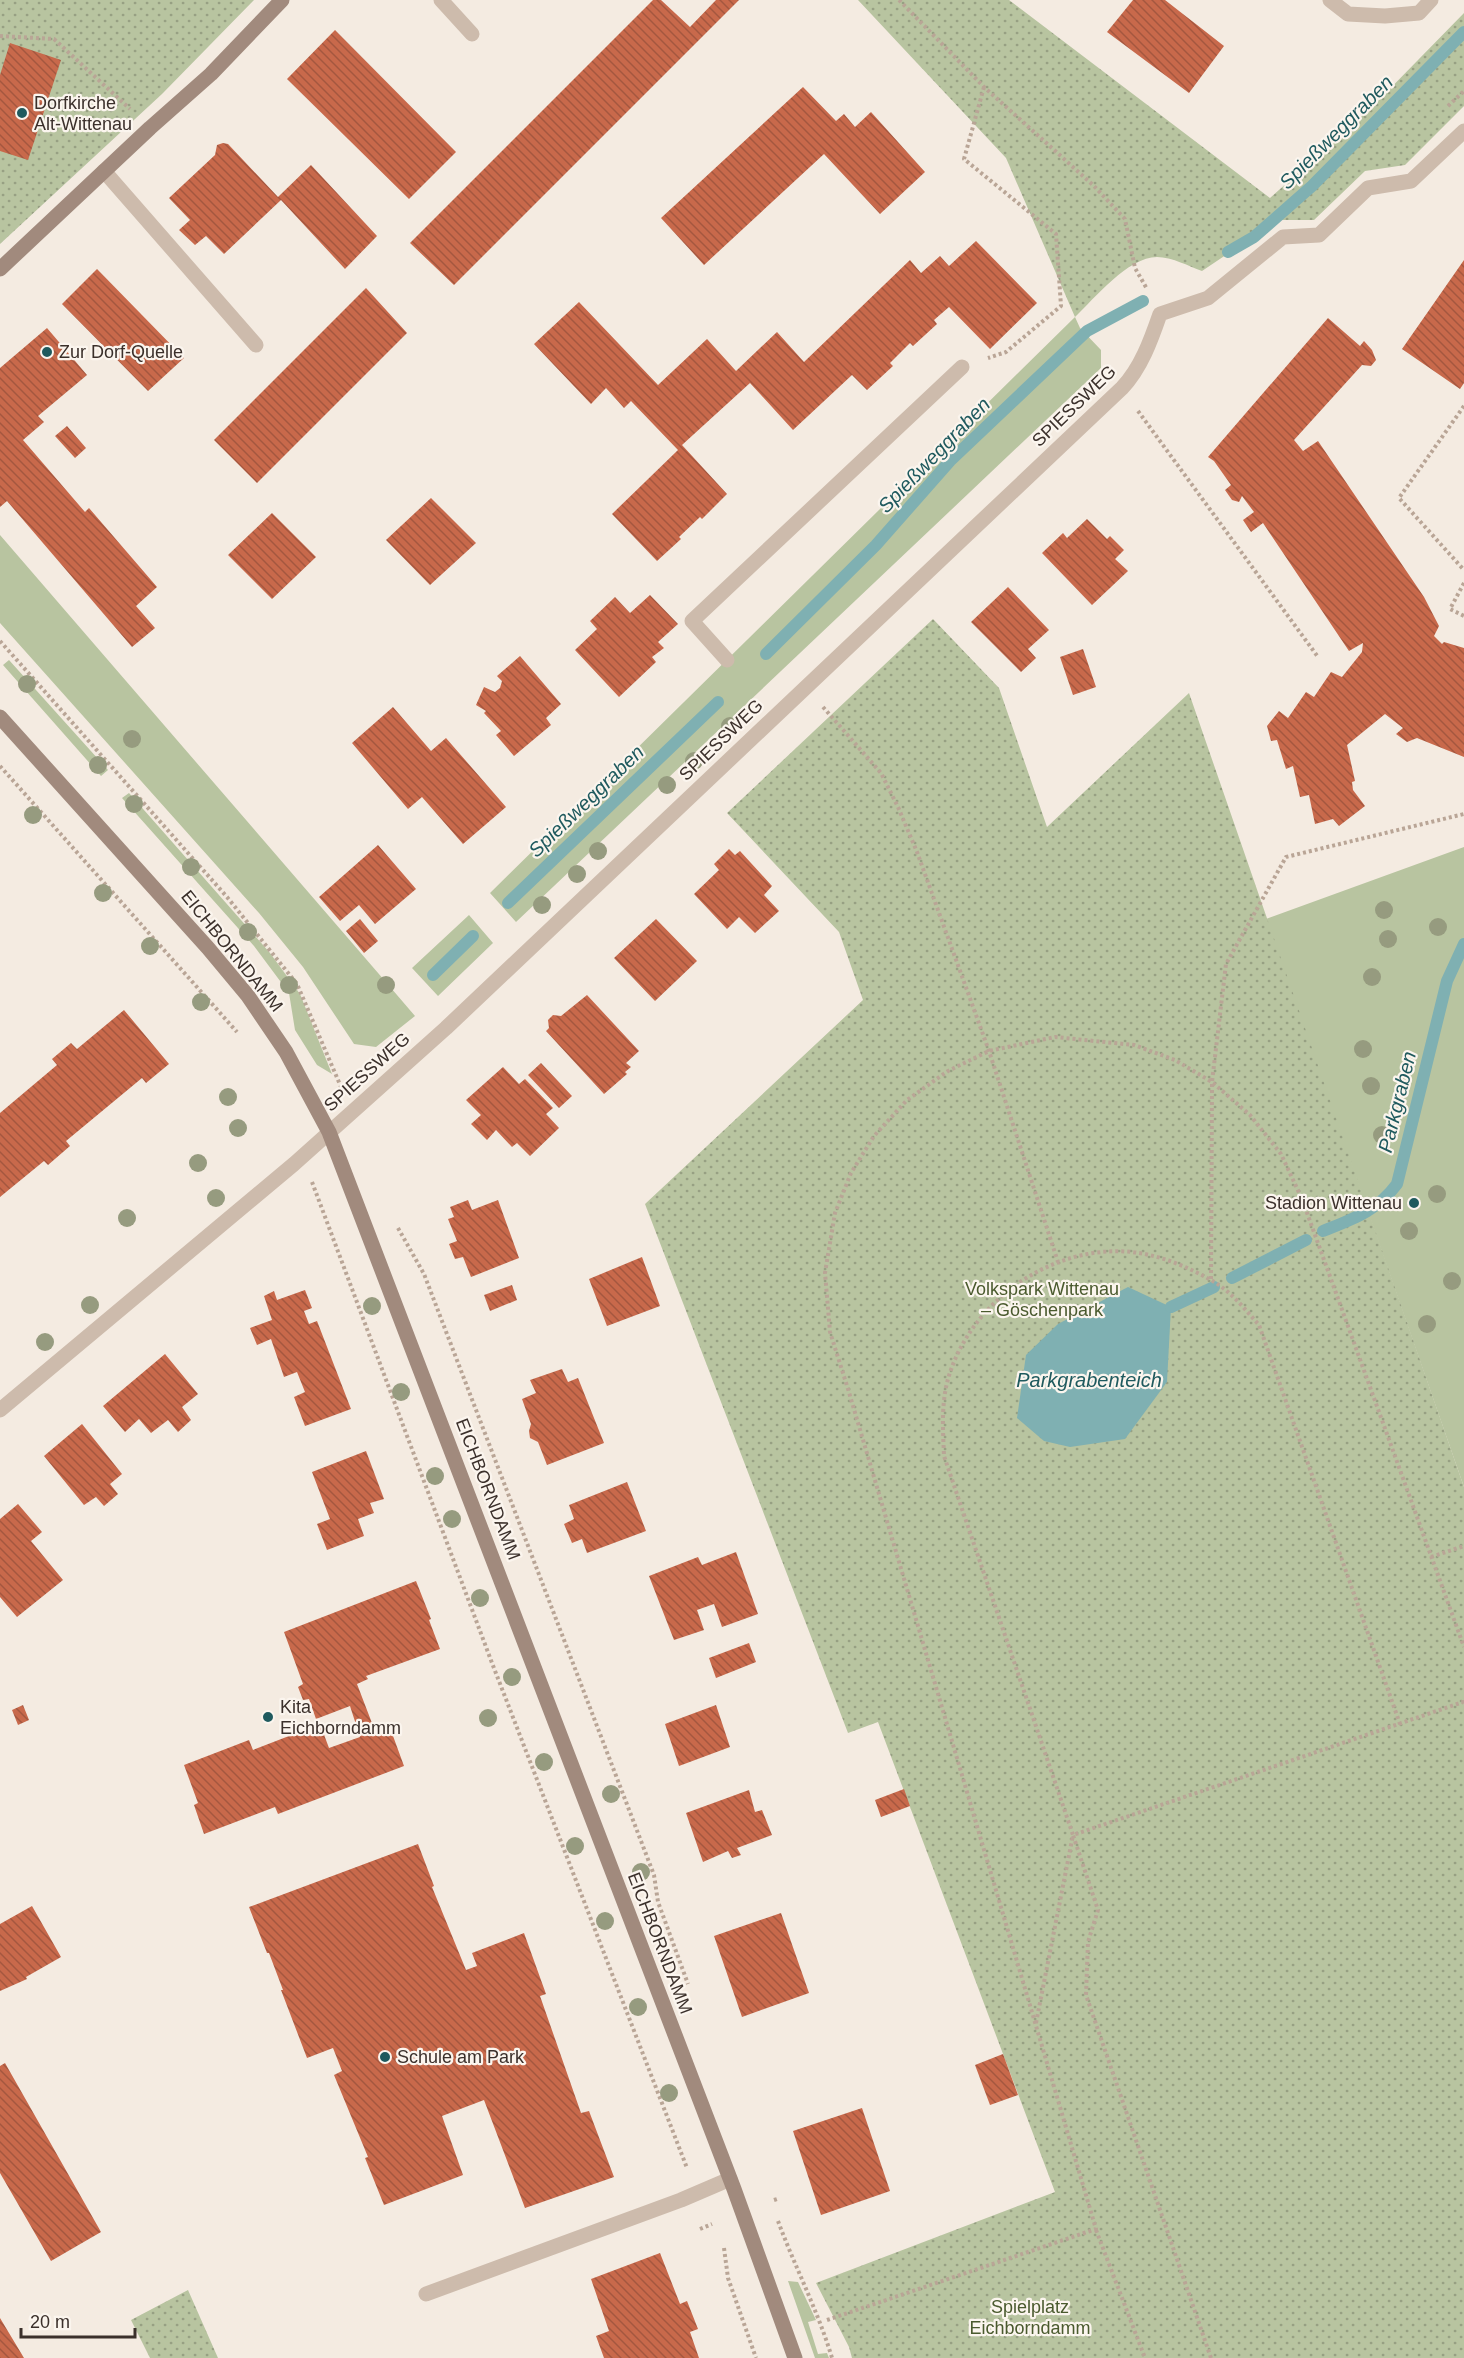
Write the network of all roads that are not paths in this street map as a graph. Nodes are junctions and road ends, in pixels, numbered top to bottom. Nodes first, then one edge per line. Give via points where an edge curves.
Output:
1 (282, 0) edge
2 (441, 0) edge
3 (1330, 0) edge
4 (1431, 0) edge
5 (472, 34) dead end
6 (1464, 131) edge
7 (104, 171) junction
8 (0, 268) edge
9 (256, 345) dead end
10 (962, 367) road end
11 (727, 660) dead end
12 (0, 717) edge
13 (329, 1132) junction
14 (0, 1410) edge
15 (730, 2179) junction
16 (426, 2295) dead end
17 (795, 2358) edge

1 - 7 main road via 211,74
2 - 5 street
3 - 4 street via 1348,14 1385,16 1419,13
6 - 13 street, SPIESSWEG via 1411,181 1368,188 1318,236 1283,237 1208,297 1160,314 1151,342 1122,388 526,954
7 - 8 main road
7 - 9 street
10 - 11 street via 692,621
12 - 13 main road, EICHBORNDAMM via 248,996 286,1052
13 - 14 street, SPIESSWEG
13 - 15 main road, EICHBORNDAMM
15 - 16 street
15 - 17 main road, EICHBORNDAMM

